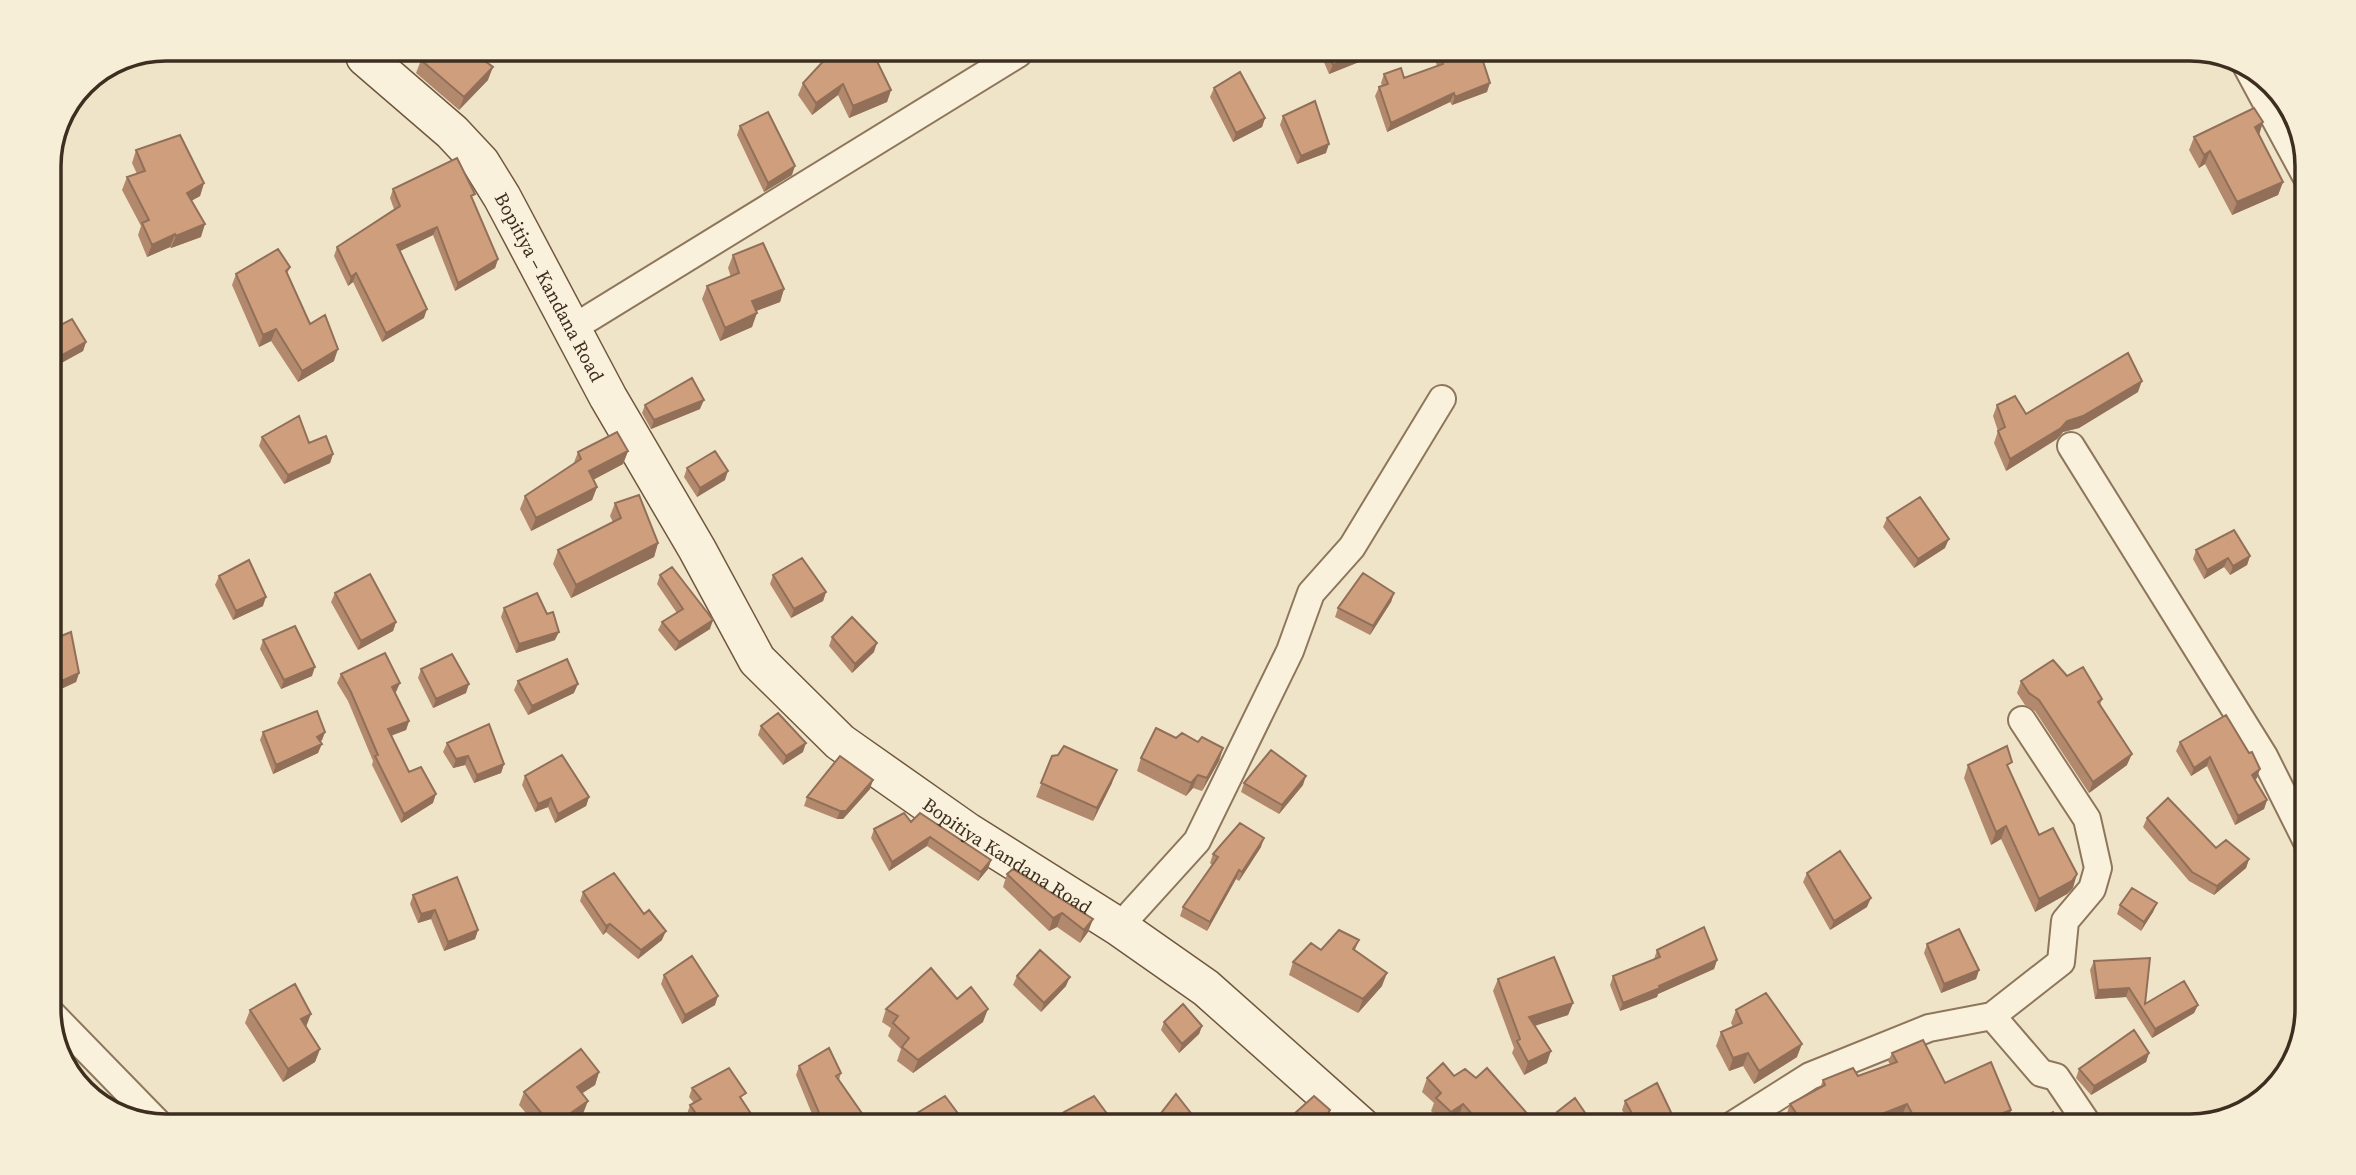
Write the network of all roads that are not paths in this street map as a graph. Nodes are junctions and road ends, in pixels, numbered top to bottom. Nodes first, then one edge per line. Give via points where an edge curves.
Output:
1 (370, 61) edge
2 (1007, 61) edge
3 (2257, 86) edge
4 (2294, 154) edge
5 (573, 328) junction
6 (1442, 399) dead end
7 (2071, 446) dead end
8 (697, 549) joint
9 (2022, 720) dead end
10 (2295, 818) edge
11 (1119, 927) junction
12 (1992, 1016) junction
13 (62, 1025) edge
14 (147, 1112) edge
15 (1348, 1114) edge
16 (1750, 1114) edge
17 (2081, 1114) edge

1 - 5 main road, Bopitiya – Kandana Road via 481,163
2 - 5 street
3 - 4 street
5 - 8 main road, Bopitiya – Kandana Road
6 - 11 street via 1352,547 1311,593 1290,651 1197,841
7 - 10 street via 2264,756
8 - 11 main road, Bopitiya Kandana Road via 757,660 840,742 968,832
9 - 12 street via 2087,819 2098,868 2092,889 2065,921 2061,962
11 - 15 main road, Bopitiya Kandana Road via 1206,988
12 - 16 street via 1929,1028 1810,1076
12 - 17 street via 2041,1073 2056,1077
13 - 14 street

